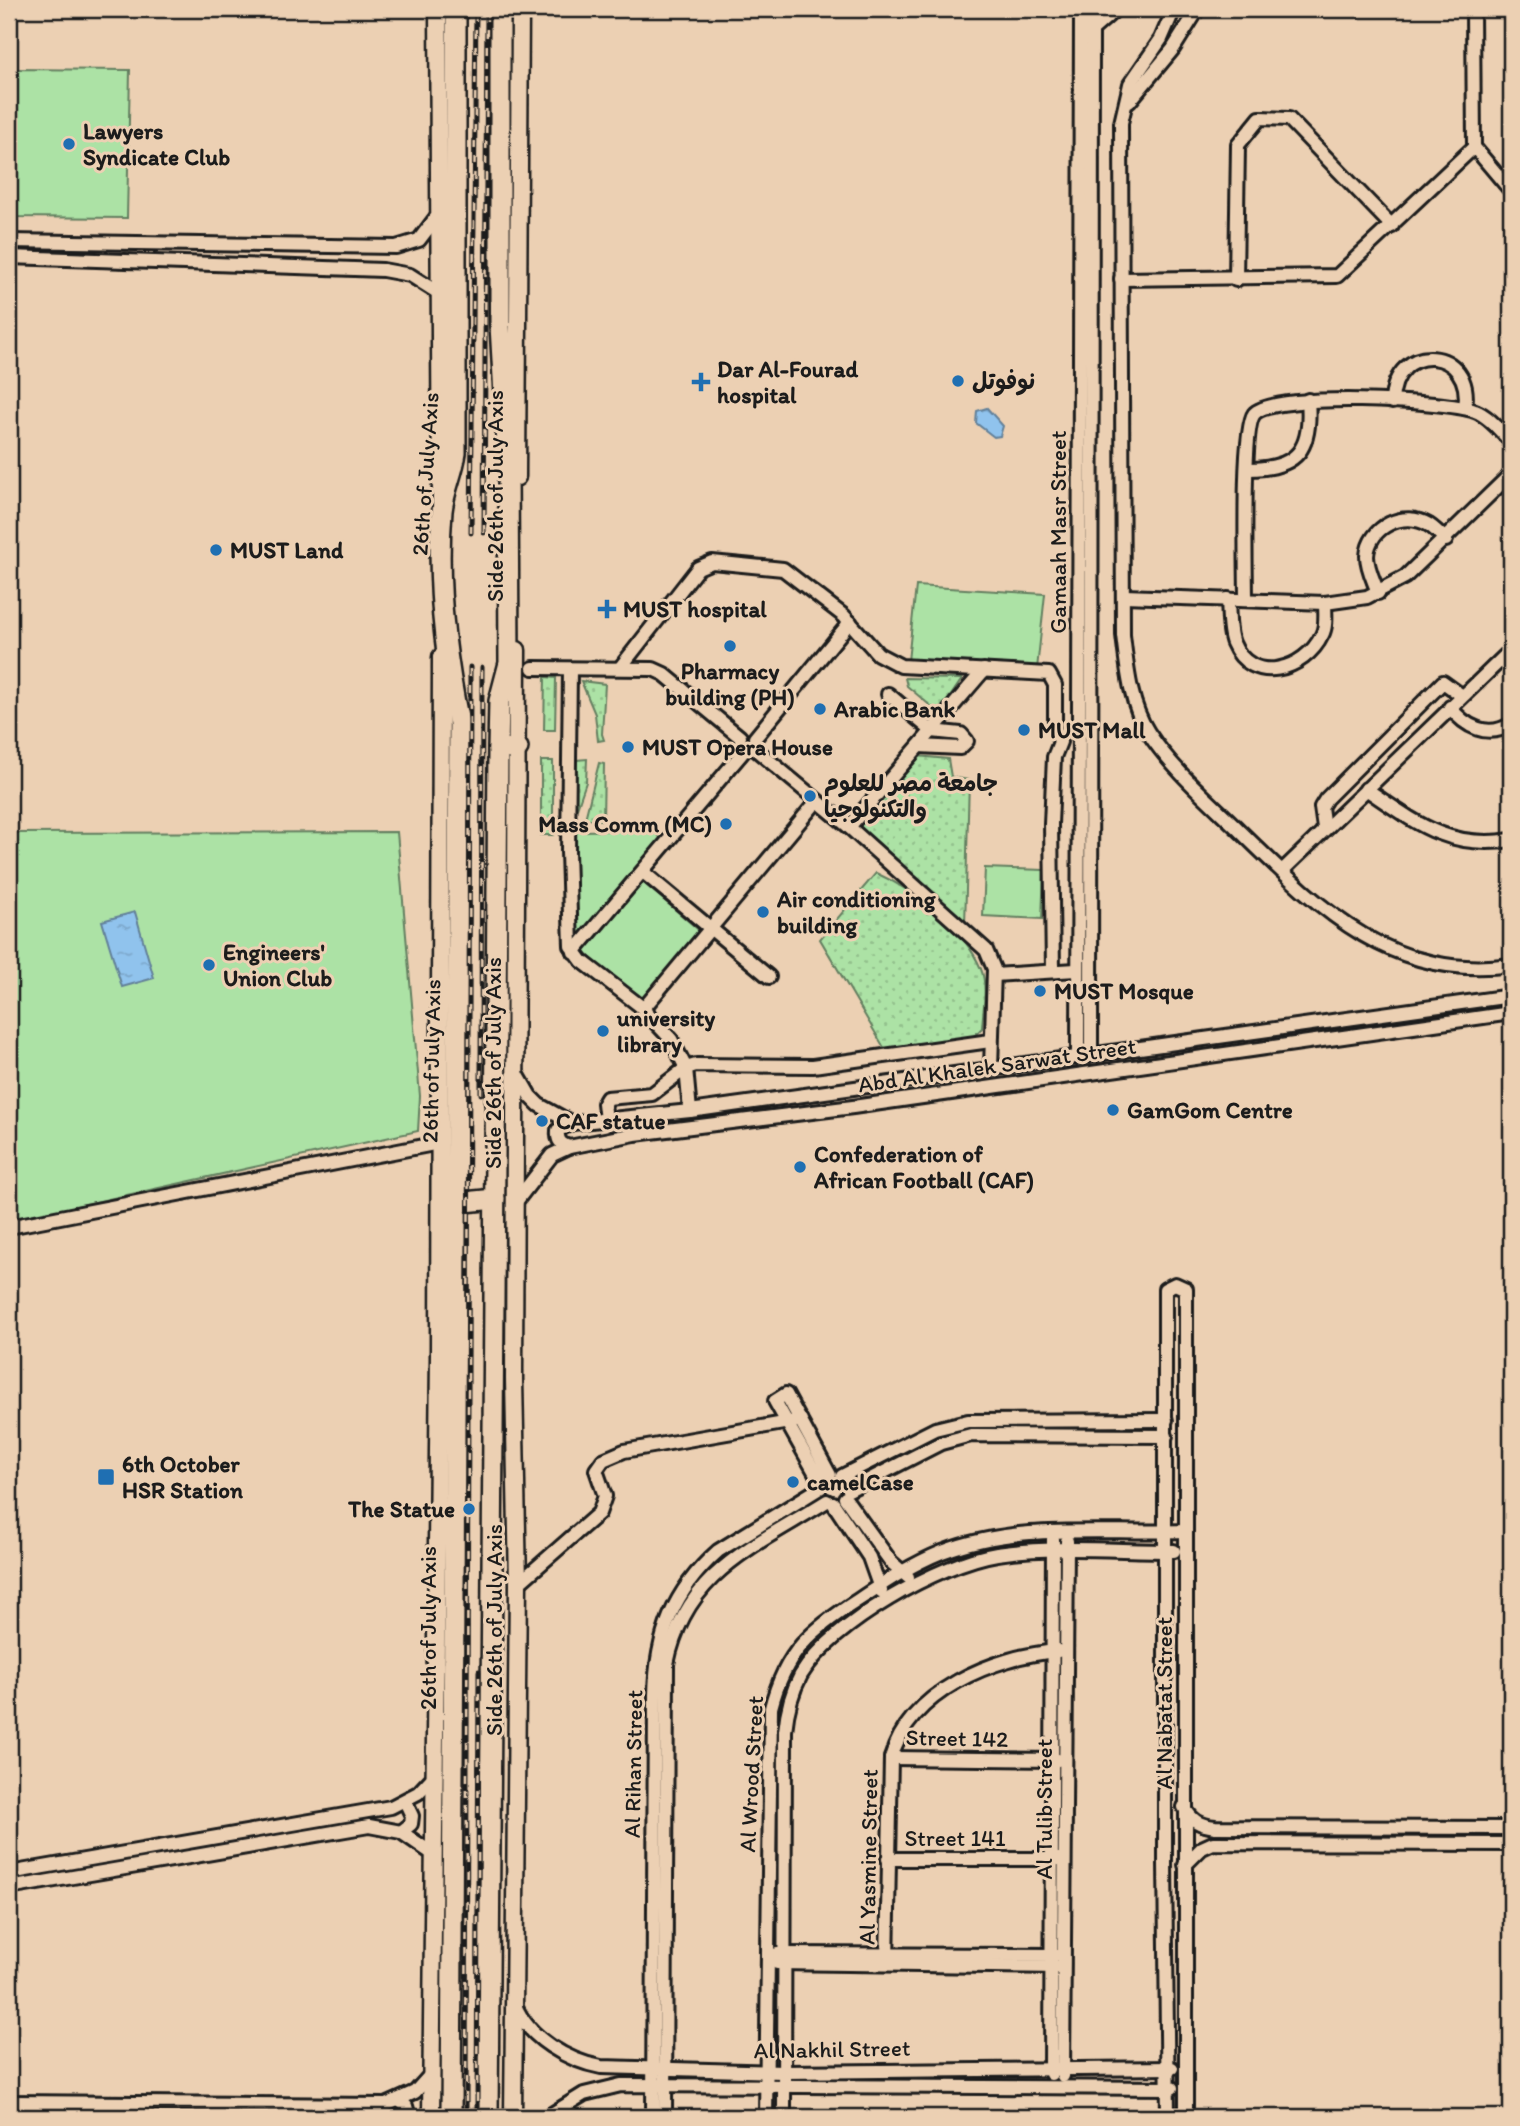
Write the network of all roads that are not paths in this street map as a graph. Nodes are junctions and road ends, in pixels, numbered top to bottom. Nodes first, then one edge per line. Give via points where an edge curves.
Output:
1 (438, 9) edge
2 (456, 9) edge
3 (500, 9) edge
4 (520, 9) edge
5 (1081, 9) edge
6 (1092, 9) edge
7 (1116, 9) edge
8 (1174, 9) edge
9 (1183, 9) edge
10 (1190, 9) edge
11 (1198, 9) edge
12 (1473, 9) edge
13 (1092, 30) junction
14 (1124, 108) junction
15 (1474, 147) junction
16 (1511, 191) edge
17 (439, 214) junction
18 (1392, 226) junction
19 (9, 241) edge
20 (9, 257) edge
21 (1121, 279) junction
22 (1236, 280) junction
23 (440, 294) junction
24 (1308, 400) junction
25 (1392, 402) junction
26 (1465, 408) junction
27 (1511, 442) edge
28 (1248, 469) junction
29 (1511, 474) edge
30 (442, 513) junction
31 (512, 537) junction
32 (1446, 540) junction
33 (1378, 593) junction
34 (1124, 596) junction
35 (1228, 599) junction
36 (1246, 600) junction
37 (1325, 603) junction
38 (850, 622) junction
39 (1511, 650) edge
40 (533, 668) dead end
41 (620, 668) junction
42 (570, 669) junction
43 (984, 670) junction
44 (888, 694) dead end
45 (1461, 695) junction
46 (1450, 707) junction
47 (1511, 724) edge
48 (932, 731) junction
49 (751, 745) junction
50 (919, 746) junction
51 (518, 748) junction
52 (498, 749) junction
53 (1366, 789) junction
54 (450, 792) junction
55 (817, 801) junction
56 (849, 827) junction
57 (1324, 828) junction
58 (1511, 840) edge
59 (1282, 871) junction
60 (643, 872) junction
61 (710, 927) junction
62 (574, 952) junction
63 (1511, 965) edge
64 (1053, 970) junction
65 (1076, 970) junction
66 (994, 975) junction
67 (769, 977) dead end
68 (1511, 996) edge
69 (643, 1009) junction
70 (1511, 1013) edge
71 (990, 1041) junction
72 (1084, 1055) junction
73 (686, 1068) junction
74 (992, 1068) junction
75 (515, 1070) junction
76 (690, 1111) junction
77 (606, 1120) junction
78 (572, 1123) junction
79 (439, 1143) junction
80 (569, 1147) junction
81 (495, 1199) junction
82 (454, 1203) junction
83 (515, 1204) junction
84 (9, 1227) edge
85 (453, 1317) junction
86 (439, 1354) junction
87 (781, 1397) dead end
88 (1003, 1419) junction
89 (1166, 1420) junction
90 (794, 1422) junction
91 (1003, 1433) junction
92 (1166, 1436) junction
93 (828, 1481) junction
94 (839, 1498) junction
95 (1067, 1531) junction
96 (1185, 1531) junction
97 (1053, 1532) junction
98 (1165, 1532) junction
99 (1053, 1548) junction
100 (1067, 1548) junction
101 (1166, 1551) junction
102 (1186, 1551) junction
103 (901, 1572) junction
104 (518, 1584) junction
105 (916, 1584) junction
106 (880, 1586) junction
107 (686, 1596) junction
108 (884, 1603) junction
109 (1066, 1650) junction
110 (1052, 1651) junction
111 (769, 1744) junction
112 (785, 1746) junction
113 (891, 1758) junction
114 (1059, 1760) junction
115 (434, 1776) junction
116 (769, 1778) junction
117 (784, 1779) junction
118 (405, 1801) junction
119 (1184, 1807) junction
120 (1511, 1828) edge
121 (401, 1832) junction
122 (1511, 1844) edge
123 (433, 1854) junction
124 (888, 1859) junction
125 (1058, 1859) junction
126 (1185, 1866) junction
127 (9, 1873) edge
128 (9, 1888) edge
129 (766, 1959) junction
130 (783, 1959) junction
131 (886, 1959) junction
132 (1057, 1961) junction
133 (512, 1997) junction
134 (659, 2068) junction
135 (1057, 2068) junction
136 (1165, 2068) junction
137 (1183, 2069) junction
138 (766, 2071) junction
139 (784, 2072) junction
140 (432, 2074) junction
141 (659, 2086) junction
142 (1184, 2086) junction
143 (766, 2087) junction
144 (1057, 2087) junction
145 (785, 2088) junction
146 (1167, 2088) junction
147 (400, 2101) junction
148 (9, 2102) edge
149 (409, 2117) edge
150 (431, 2117) edge
151 (451, 2117) edge
152 (488, 2117) edge
153 (513, 2117) edge
154 (547, 2117) edge
155 (653, 2117) edge
156 (665, 2117) edge
157 (766, 2117) edge
158 (784, 2117) edge
159 (1168, 2117) edge
160 (1186, 2117) edge

1 - 17 main road
2 - 30 highway, 26th of July Axis via 456,453
3 - 31 highway via 500,324
4 - 31 main road, Side 26th of July Axis
5 - 65 street, Gamaah Masr Street
6 - 13 street, Gamaah Masr Street
7 - 13 street
8 - 14 street via 1161,39 1130,84
9 - 10 street
11 - 14 street via 1173,49
12 - 15 street
13 - 72 street, Gamaah Masr Street
14 - 21 street
15 - 16 street
15 - 18 street
17 - 19 street via 419,240 396,247
17 - 23 main road
18 - 22 street via 1336,276
18 - 22 street via 1293,123 1283,117 1264,117 1238,145
20 - 23 street via 383,270 410,275
21 - 22 street
21 - 34 street
23 - 30 main road via 438,485
24 - 25 street
24 - 28 street via 1309,433 1298,454 1267,469
24 - 28 street via 1262,406 1252,415
25 - 26 street
25 - 26 street via 1396,380 1410,363 1441,359 1464,378
26 - 27 street via 1484,415
28 - 36 street
29 - 32 street
30 - 54 highway, 26th of July Axis via 443,610 458,723
31 - 51 main road, Side 26th of July Axis
31 - 52 highway via 509,663 499,701
32 - 33 street via 1405,577
32 - 33 street via 1419,521 1389,523 1374,535 1367,557
33 - 37 street
34 - 35 street
34 - 59 street via 1127,667 1147,731
35 - 36 street
35 - 37 street via 1232,640 1239,653 1259,669 1274,670 1298,663 1318,642 1324,632
36 - 37 street
38 - 41 street via 783,569 705,563
38 - 43 street via 878,654 901,666
38 - 49 street
39 - 45 street
40 - 42 street
41 - 42 street
41 - 49 street via 664,674 740,737 739,747
42 - 62 street via 568,852
43 - 48 street
43 - 64 street via 1045,672 1054,679 1059,742 1054,757 1051,824
44 - 48 street
45 - 46 street
45 - 57 street via 1443,682 1326,799 1321,807
46 - 47 street via 1474,728 1489,731
46 - 53 street
48 - 50 street
48 - 50 street via 961,734 967,741 960,748
49 - 55 street
49 - 60 street
50 - 56 street
51 - 52 highway
51 - 75 main road, Side 26th of July Axis
52 - 81 highway
53 - 57 street
53 - 58 street via 1407,819 1446,837 1467,842
54 - 79 main road
54 - 82 highway, 26th of July Axis
55 - 56 street
55 - 61 street
56 - 66 street via 973,936 990,956
57 - 59 street
59 - 63 street via 1326,912 1380,944 1434,962
60 - 61 street
60 - 62 street
61 - 67 street
61 - 69 street
62 - 69 street
64 - 65 street
64 - 66 street
65 - 72 street, Gamaah Masr Street
66 - 71 street
68 - 72 street, Abd Al Khalek Sarwat Street
69 - 73 street via 671,1039
70 - 80 street, Abd Al Khalek Sarwat Street via 635,1134
71 - 73 street via 813,1066 711,1062
71 - 74 street
72 - 74 street, Abd Al Khalek Sarwat Street
73 - 76 street
73 - 77 street via 652,1094 607,1098
74 - 76 street, Abd Al Khalek Sarwat Street
75 - 78 street via 539,1105
75 - 83 main road, Side 26th of July Axis
76 - 77 street, Abd Al Khalek Sarwat Street
77 - 78 street, Abd Al Khalek Sarwat Street
78 - 80 street via 558,1130 557,1138
79 - 84 street
79 - 86 main road
80 - 83 street, Abd Al Khalek Sarwat Street via 542,1165
81 - 82 highway
81 - 152 highway
82 - 85 highway, 26th of July Axis
83 - 104 main road, Side 26th of July Axis
85 - 86 highway
85 - 151 highway, 26th of July Axis
86 - 115 main road
87 - 90 street
88 - 89 street, Al Rihan Street
88 - 91 street
88 - 93 street, Al Rihan Street via 935,1429
89 - 92 street, Al Nabatat Street
89 - 96 street, Al Nabatat Street via 1165,1289 1175,1284 1186,1289
90 - 93 street
90 - 104 street via 624,1451 603,1460 596,1470 605,1496 599,1513
91 - 92 street, Al Rihan Street
91 - 94 street, Al Rihan Street via 940,1443
92 - 98 street, Al Nabatat Street
93 - 94 street
93 - 94 street
93 - 107 street, Al Rihan Street via 718,1551
94 - 103 street
94 - 106 street
94 - 107 street, Al Rihan Street via 728,1564
95 - 97 street, Al Wrood Street
95 - 98 street, Al Wrood Street
95 - 100 street, Al Tulib Street
96 - 98 street, Al Wrood Street
96 - 102 street, Al Nabatat Street
97 - 99 street, Al Tulib Street
97 - 103 street, Al Wrood Street via 974,1542
98 - 101 street, Al Nabatat Street
99 - 100 street, Al Wrood Street
99 - 105 street, Al Wrood Street via 973,1559
99 - 110 street, Al Tulib Street
100 - 101 street, Al Wrood Street
100 - 109 street, Al Tulib Street
101 - 102 street, Al Wrood Street
101 - 136 street, Al Nabatat Street
102 - 119 street, Al Nabatat Street
103 - 105 street
103 - 106 street, Al Wrood Street
104 - 133 main road, Side 26th of July Axis
105 - 108 street, Al Wrood Street
106 - 108 street
106 - 111 street, Al Wrood Street via 824,1622 797,1648 776,1687
107 - 134 street, Al Rihan Street via 667,1664
108 - 112 street, Al Wrood Street via 813,1658 793,1693
109 - 110 street, Al Yasmine Street
109 - 114 street, Al Tulib Street
110 - 113 street, Al Yasmine Street via 1000,1661 954,1684 915,1718
110 - 114 street, Al Tulib Street
111 - 112 street
111 - 116 street, Al Wrood Street
112 - 117 street, Al Wrood Street
113 - 114 street, Street 142
113 - 124 street, Al Yasmine Street
114 - 125 street, Al Tulib Street
115 - 118 street
115 - 123 main road
116 - 117 street
116 - 129 street, Al Wrood Street
117 - 130 street, Al Wrood Street
118 - 121 street via 411,1824
118 - 127 street
119 - 120 street via 1191,1818 1215,1827
119 - 126 street, Al Nabatat Street
121 - 123 street
121 - 128 street via 369,1826
122 - 126 street via 1213,1843 1202,1847
123 - 140 main road
124 - 125 street, Street 141
124 - 131 street, Al Yasmine Street
125 - 132 street, Al Tulib Street
126 - 137 street, Al Nabatat Street
129 - 130 street
129 - 138 street, Al Wrood Street
130 - 131 street
130 - 139 street, Al Wrood Street
131 - 132 street
132 - 135 street, Al Tulib Street
133 - 134 street, Al Nakhil Street via 519,2015 533,2031 566,2055 601,2067
133 - 153 main road, Side 26th of July Axis
134 - 138 street, Al Nakhil Street
134 - 141 street, Al Rihan Street
135 - 136 street, Al Nakhil Street
135 - 139 street, Al Nakhil Street
135 - 144 street, Al Tulib Street
136 - 137 street, Al Nakhil Street
136 - 146 street, Al Nabatat Street
137 - 142 street, Al Nabatat Street
138 - 139 street, Al Nakhil Street
138 - 143 street, Al Wrood Street
139 - 145 street, Al Wrood Street
140 - 147 street
140 - 150 main road
141 - 143 street, Al Nakhil Street
141 - 154 street, Al Nakhil Street via 596,2090 572,2099
141 - 155 street, Al Rihan Street
141 - 156 street, Al Rihan Street
142 - 146 street, Al Nakhil Street
142 - 160 street, Al Nabatat Street
143 - 145 street, Al Nakhil Street
143 - 157 street, Al Wrood Street
144 - 145 street, Al Nakhil Street
144 - 146 street, Al Nakhil Street
145 - 158 street, Al Wrood Street
146 - 159 street, Al Nabatat Street
147 - 148 street via 386,2105
147 - 149 street

